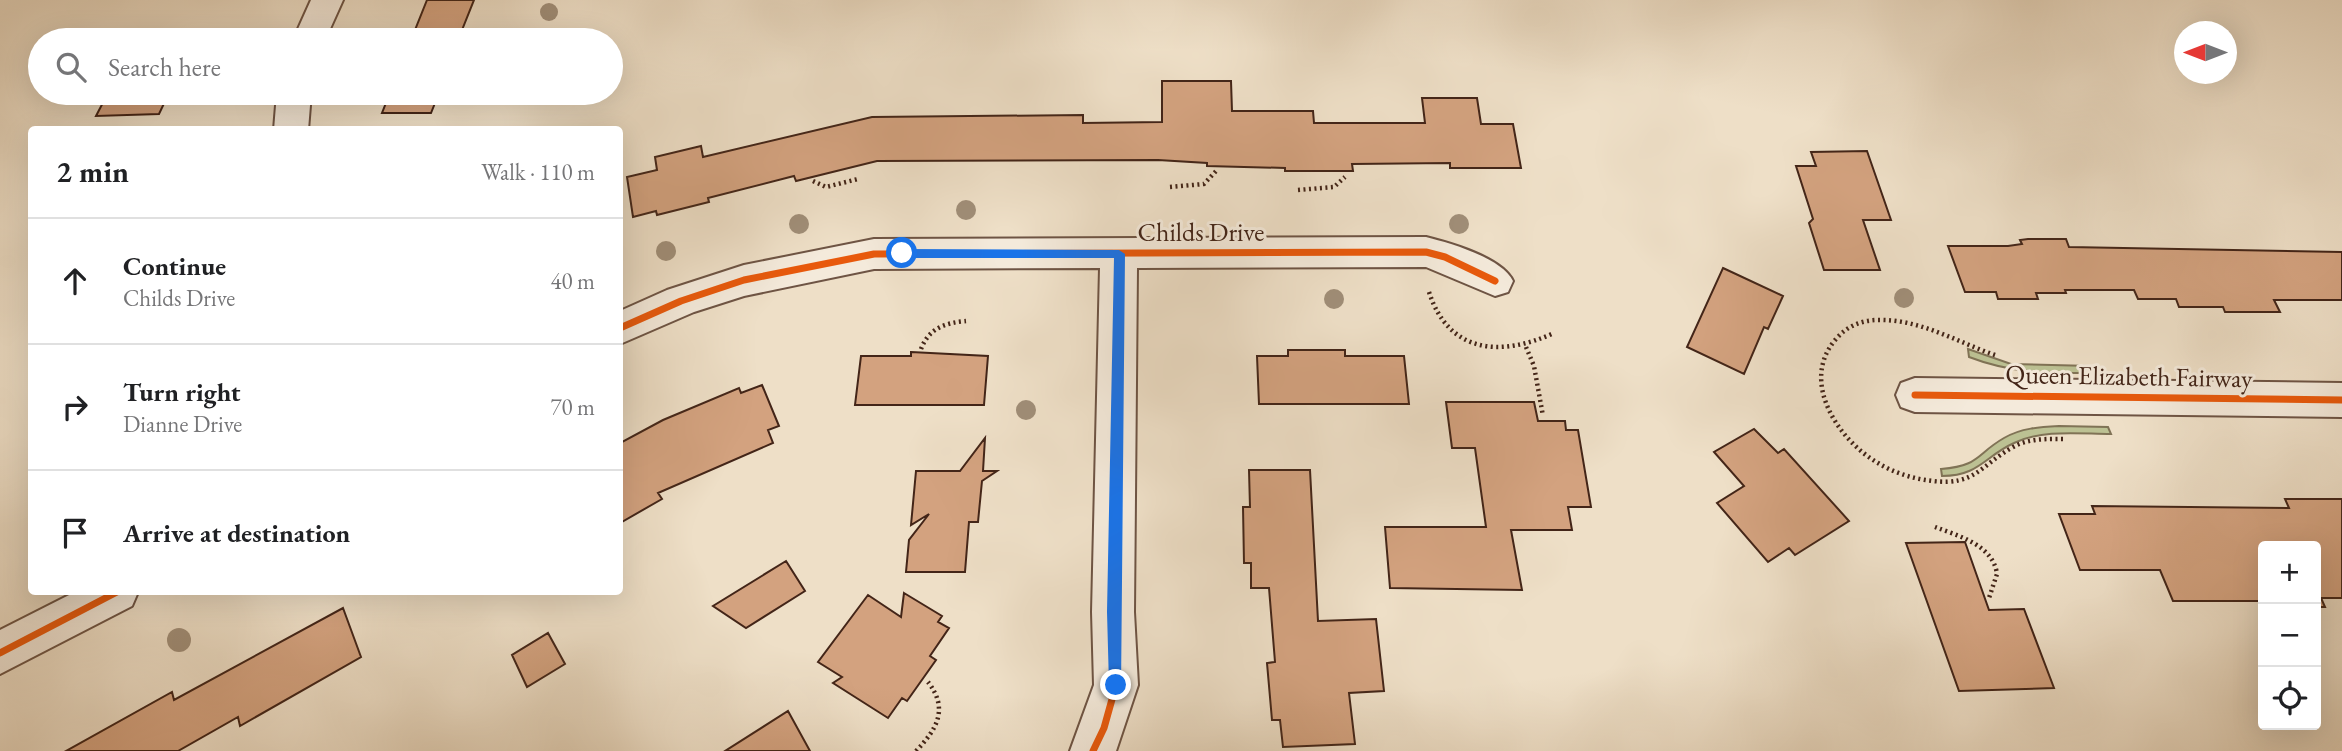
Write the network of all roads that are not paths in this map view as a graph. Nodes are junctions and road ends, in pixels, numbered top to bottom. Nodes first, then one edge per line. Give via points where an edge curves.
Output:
1 (327, 0) edge
2 (314, 28) edge
3 (293, 105) edge
4 (291, 126) edge
5 (1119, 254) junction
6 (1495, 281) dead end
7 (623, 326) edge
8 (1915, 395) dead end
9 (2342, 400) edge
10 (111, 595) edge
11 (0, 653) edge
12 (1093, 751) edge

1 - 2 street
3 - 4 street
5 - 6 street, Childs Drive via 1426,252
5 - 7 street, Childs Drive via 874,254 700,292
5 - 12 street via 1113,612 1116,685
8 - 9 street, Queen Elizabeth Fairway
10 - 11 street

